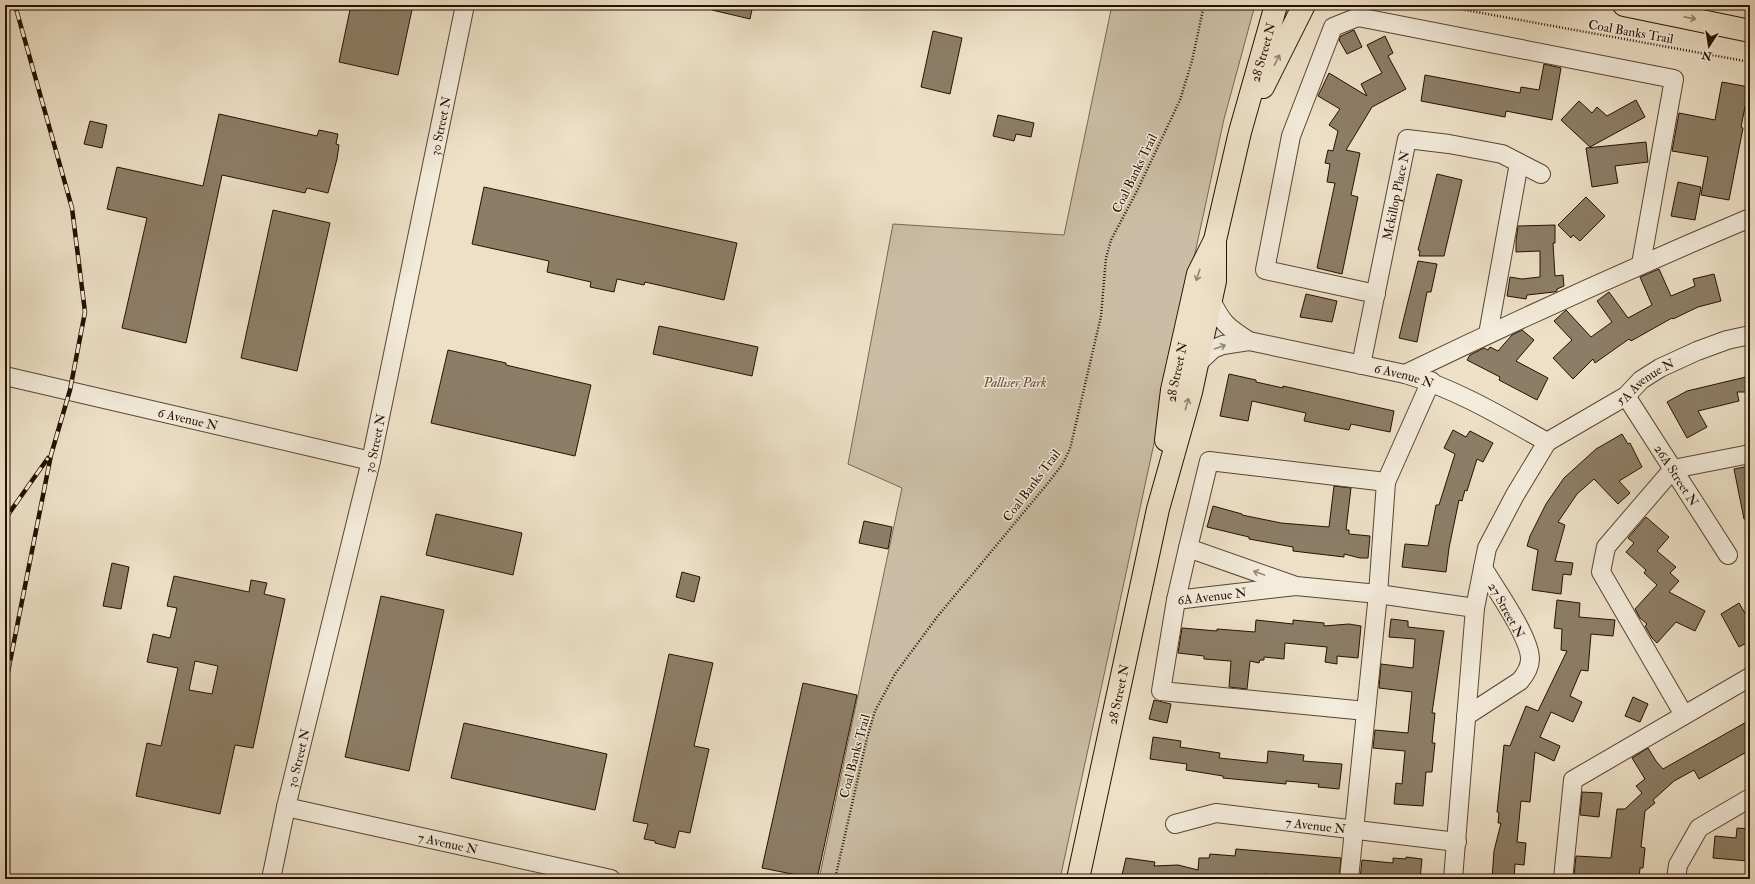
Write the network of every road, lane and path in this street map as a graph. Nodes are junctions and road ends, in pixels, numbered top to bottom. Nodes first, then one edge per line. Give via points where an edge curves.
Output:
1 (465, 5) edge
2 (1204, 5) edge
3 (1276, 5) edge
4 (1304, 5) edge
5 (1438, 5) edge
6 (1624, 5) edge
7 (1750, 31) edge
8 (1750, 62) edge
9 (1240, 132) junction
10 (1519, 163) junction
11 (1541, 174) dead end
12 (1750, 218) edge
13 (1215, 240) junction
14 (1641, 264) junction
15 (1376, 294) junction
16 (1211, 300) junction
17 (1488, 334) junction
18 (1750, 335) edge
19 (1249, 341) junction
20 (1197, 364) junction
21 (1361, 365) junction
22 (1405, 374) junction
23 (5, 376) edge
24 (1430, 382) junction
25 (1626, 396) junction
26 (1547, 442) junction
27 (1750, 454) edge
28 (371, 461) junction
29 (1674, 469) junction
30 (1386, 482) junction
31 (1158, 509) junction
32 (1188, 548) junction
33 (1728, 554) dead end
34 (1483, 568) junction
35 (1296, 586) junction
36 (1378, 594) junction
37 (1176, 600) junction
38 (1475, 608) junction
39 (1750, 677) edge
40 (1366, 711) junction
41 (1684, 715) junction
42 (1466, 716) junction
43 (1750, 798) edge
44 (286, 807) junction
45 (1175, 824) dead end
46 (1354, 828) junction
47 (1457, 842) junction
48 (271, 879) edge
49 (611, 879) edge
50 (835, 879) edge
51 (1078, 879) edge
52 (1349, 879) edge
53 (1453, 879) edge
54 (1563, 879) edge
55 (1676, 879) edge

1 - 28 street, 30 Street N
2 - 50 path, Coal Banks Trail via 1180,100 1111,240 1101,316 1070,449 1053,477 937,617 895,674 876,711 867,738
3 - 9 main road, 28 Street N
9 -> 4 main road
5 - 8 path, Coal Banks Trail
6 -> 7 main road
9 - 13 main road, 28 Street N
10 - 11 street, Mckillop Place N
10 - 15 street, Mckillop Place N via 1502,154 1407,139
10 - 17 street
12 - 14 street
13 - 16 main road, 28 Street N via 1215,281
13 -> 31 main road, 28 Street N via 1198,274 1172,390
14 - 15 street via 1674,79 1358,17 1333,27 1291,136 1265,270
14 - 17 street
15 - 21 street, Mckillop Place N
16 - 19 street, 6 Avenue N via 1228,328
16 - 20 main road, 28 Street N
17 - 22 street
18 - 25 street, 5A Avenue N via 1697,351 1660,368 1642,380
20 -> 19 street, 6 Avenue N via 1214,349 1223,345
19 - 21 street, 6 Avenue N
31 -> 20 main road, 28 Street N
21 - 22 street, 6 Avenue N
22 - 24 street, 6 Avenue N
23 - 28 street, 6 Avenue N
24 - 26 street, 6 Avenue N via 1483,405
24 - 30 street
25 - 26 street, 5A Avenue N
25 - 29 street, 26A Street N
26 - 34 street, 27 Street N via 1487,548
27 - 29 street
28 - 44 street, 30 Street N
29 - 33 street, 26A Street N
29 - 41 street via 1606,547 1601,572
30 - 32 street via 1209,461
30 - 36 street
31 - 51 main road, 28 Street N
35 -> 32 street, 6A Avenue N
32 - 37 street, 6A Avenue N
34 - 38 street, 27 Street N
34 - 42 street, 27 Street N via 1517,623 1530,663 1520,681
35 - 36 street, 6A Avenue N
35 - 37 street, 6A Avenue N
36 - 38 street, 6A Avenue N
36 - 40 street
37 - 40 street via 1161,691
38 - 42 street, 27 Street N
39 - 41 street
40 - 46 street
41 - 54 street via 1573,780
42 - 47 street, 27 Street N
43 - 55 street via 1699,828 1678,865
44 - 48 street, 30 Street N
44 - 49 street, 7 Avenue N
45 - 46 street, 7 Avenue N via 1216,813
46 - 47 street, 7 Avenue N
46 - 52 street
47 - 53 street, 27 Street N

